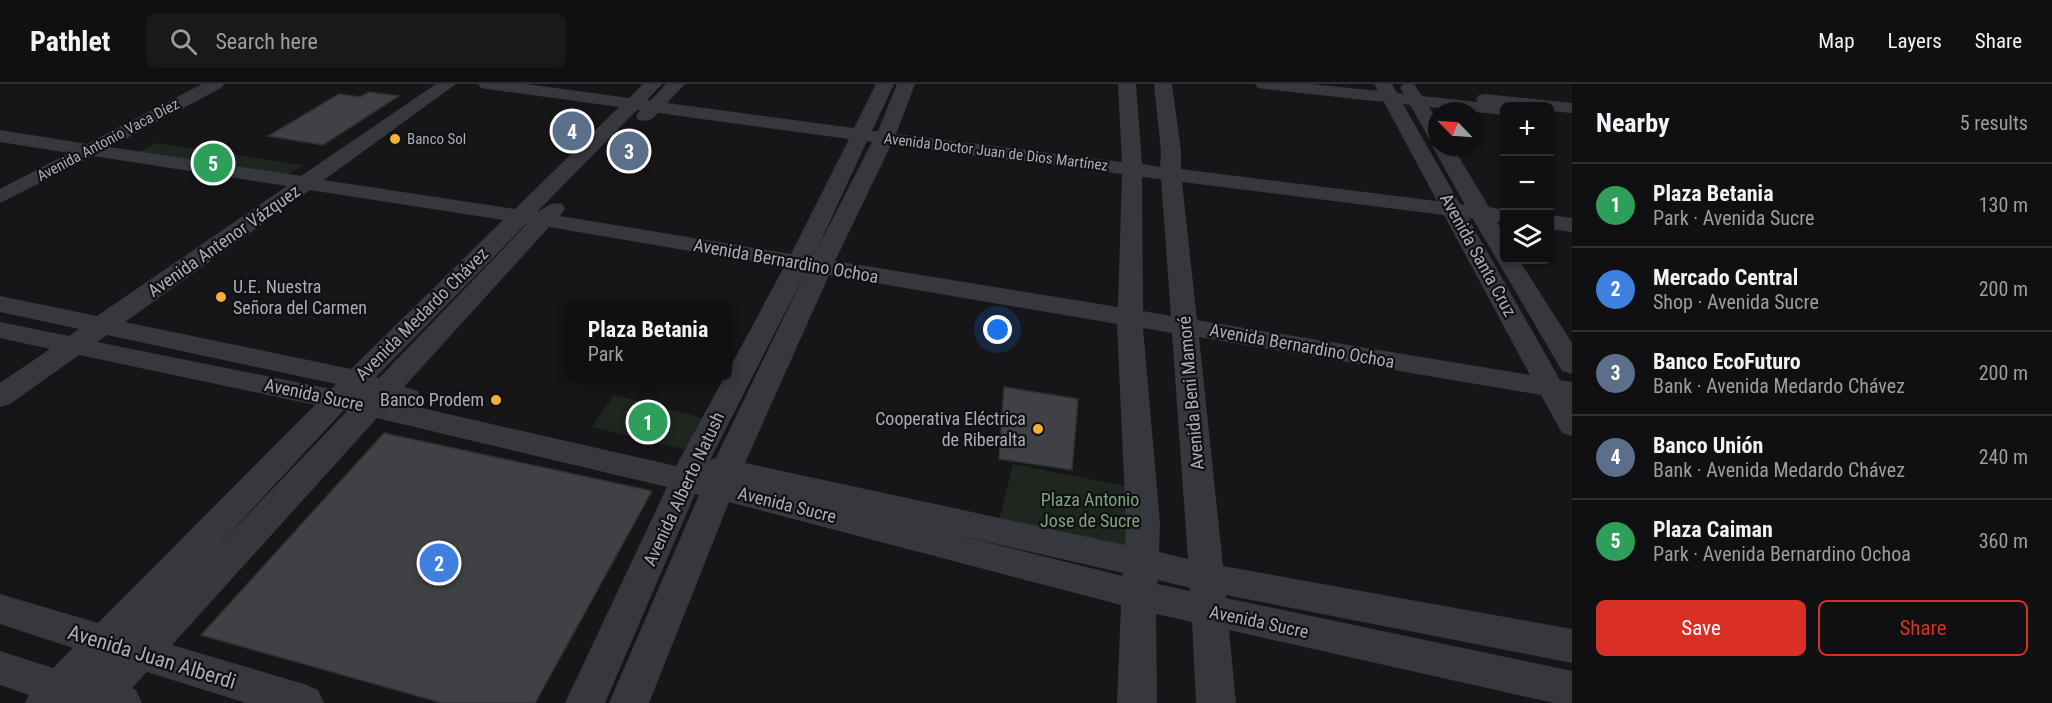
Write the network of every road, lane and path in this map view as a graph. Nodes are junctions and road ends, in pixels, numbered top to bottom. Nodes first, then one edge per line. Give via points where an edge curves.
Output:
1 (195, 84) edge
2 (215, 84) edge
3 (429, 84) edge
4 (447, 84) edge
5 (487, 84) edge
6 (543, 84) edge
7 (885, 84) edge
8 (906, 84) edge
9 (1127, 84) edge
10 (1163, 84) edge
11 (1264, 84) edge
12 (1340, 84) edge
13 (1399, 91) edge
14 (652, 96) edge
15 (1572, 108) edge
16 (1500, 109) edge
17 (1554, 115) edge
18 (1572, 117) edge
19 (0, 122) edge
20 (1428, 125) edge
21 (875, 132) junction
22 (0, 136) edge
23 (91, 143) junction
24 (1446, 156) edge
25 (1131, 164) junction
26 (1171, 169) junction
27 (305, 176) junction
28 (0, 184) edge
29 (0, 197) edge
30 (1463, 204) junction
31 (1500, 204) edge
32 (1554, 210) edge
33 (538, 212) junction
34 (1572, 212) edge
35 (1500, 215) edge
36 (1554, 223) edge
37 (1572, 225) edge
38 (1500, 248) edge
39 (813, 258) junction
40 (1510, 264) edge
41 (0, 304) edge
42 (1129, 308) junction
43 (1184, 318) junction
44 (0, 330) edge
45 (77, 333) junction
46 (1572, 365) edge
47 (1540, 366) junction
48 (1572, 371) edge
49 (0, 377) edge
50 (1562, 389) edge
51 (362, 394) junction
52 (0, 397) edge
53 (1572, 426) edge
54 (690, 472) junction
55 (723, 479) junction
56 (1141, 561) junction
57 (1206, 576) junction
58 (1139, 595) junction
59 (0, 609) edge
60 (1209, 611) junction
61 (104, 642) junction
62 (1572, 646) edge
63 (140, 654) junction
64 (0, 668) edge
65 (1572, 689) edge
66 (83, 699) edge
67 (304, 703) edge
68 (585, 703) edge
69 (629, 703) edge
70 (1137, 703) edge
71 (1216, 703) edge

1 - 23 street, Avenida Antonio Vaca Díez
2 - 23 street, Avenida Antonio Vaca Díez
3 - 27 street, Avenida Antenor Vázquez
4 - 27 street, Avenida Antenor Vázquez
5 - 14 street, Avenida Doctor Juan de Dios Martínez
6 - 14 street, Avenida Doctor Juan de Dios Martínez
7 - 21 street, Avenida Alberto Natush
8 - 21 street, Avenida Alberto Natush
9 - 25 street
10 - 26 street, Avenida Beni Mamoré
11 - 13 street
12 - 13 street
13 - 15 street
13 - 16 street
13 - 20 street
13 - 30 street, Avenida Santa Cruz
14 - 21 street, Avenida Doctor Juan de Dios Martínez
14 - 33 street, Avenida Medardo Chávez
17 - 18 street
19 - 23 street, Avenida Bernardino Ochoa
21 - 25 street, Avenida Doctor Juan de Dios Martínez
21 - 39 street, Avenida Alberto Natush
22 - 23 street, Avenida Bernardino Ochoa
23 - 27 street, Avenida Bernardino Ochoa
23 - 28 street, Avenida Antonio Vaca Díez
23 - 29 street, Avenida Antonio Vaca Díez
24 - 30 street, Avenida Santa Cruz
25 - 26 street, Avenida Doctor Juan de Dios Martínez
25 - 42 street
26 - 30 street, Avenida Doctor Juan de Dios Martínez
26 - 43 street, Avenida Beni Mamoré
27 - 33 street, Avenida Bernardino Ochoa
27 - 45 street, Avenida Antenor Vázquez
30 - 31 street, Avenida Doctor Juan de Dios Martínez
30 - 35 street, Avenida Doctor Juan de Dios Martínez
30 - 38 street, Avenida Santa Cruz
30 - 47 street, Avenida Santa Cruz
32 - 34 street
33 - 39 street, Avenida Bernardino Ochoa
33 - 51 street, Avenida Medardo Chávez
36 - 37 street
39 - 42 street, Avenida Bernardino Ochoa
39 - 54 street, Avenida Alberto Natush
39 - 55 street, Avenida Alberto Natush
40 - 46 street, Avenida Santa Cruz
41 - 45 street, Avenida Sucre
42 - 43 street, Avenida Bernardino Ochoa
42 - 56 street via 1143,523
43 - 47 street, Avenida Bernardino Ochoa
43 - 50 street, Avenida Bernardino Ochoa
43 - 57 street, Avenida Beni Mamoré
44 - 45 street, Avenida Sucre
45 - 49 street, Avenida Antenor Vázquez
45 - 51 street, Avenida Sucre
45 - 52 street, Avenida Antenor Vázquez
47 - 48 street, Avenida Bernardino Ochoa
47 - 50 street, Avenida Santa Cruz
50 - 53 street, Avenida Santa Cruz
51 - 54 street, Avenida Sucre
51 - 61 street, Avenida Medardo Chávez
51 - 63 street, Avenida Medardo Chávez
54 - 55 street, Avenida Sucre
54 - 68 street, Avenida Alberto Natush
55 - 56 street, Avenida Sucre
55 - 58 street, Avenida Sucre
55 - 69 street, Avenida Alberto Natush
56 - 57 street, Avenida Sucre
56 - 58 street
57 - 60 street, Avenida Beni Mamoré
57 - 62 street, Avenida Sucre
58 - 60 street, Avenida Sucre
58 - 70 street
59 - 61 street, Avenida Juan Alberdi
60 - 65 street, Avenida Sucre
60 - 71 street, Avenida Beni Mamoré
61 - 63 street, Avenida Juan Alberdi
61 - 66 street, Avenida Medardo Chávez
63 - 66 street, Avenida Medardo Chávez
63 - 67 street, Avenida Juan Alberdi
64 - 66 street

